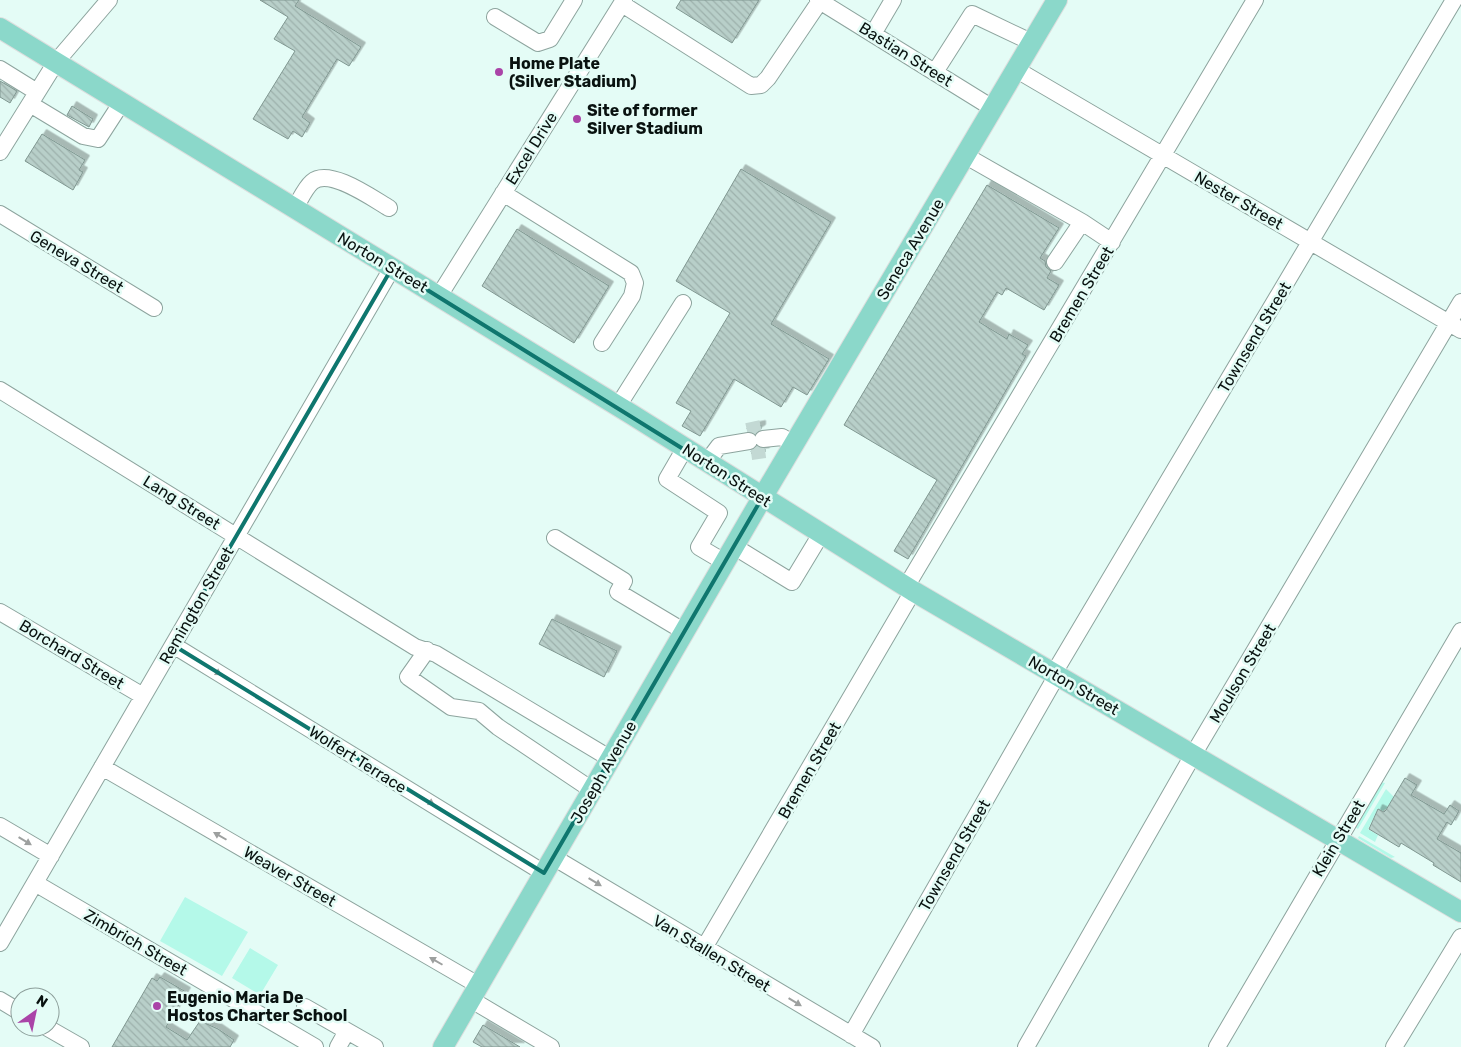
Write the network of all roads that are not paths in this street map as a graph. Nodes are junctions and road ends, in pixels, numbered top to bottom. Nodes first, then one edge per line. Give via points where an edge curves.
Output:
1 (109, 0) edge
2 (574, 0) edge
3 (893, 0) edge
4 (1057, 0) edge
5 (1255, 0) edge
6 (1453, 0) edge
7 (819, 1) edge
8 (623, 2) edge
9 (1461, 5) edge
10 (495, 16) dead end
11 (1, 32) edge
12 (873, 34) junction
13 (1033, 42) junction
14 (56, 62) junction
15 (0, 69) edge
16 (1017, 70) junction
17 (935, 72) junction
18 (34, 98) junction
19 (122, 102) junction
20 (994, 108) junction
21 (0, 152) edge
22 (966, 156) junction
23 (1164, 156) junction
24 (503, 194) junction
25 (295, 208) junction
26 (389, 208) dead end
27 (0, 214) edge
28 (1082, 222) junction
29 (1112, 242) junction
30 (1311, 242) junction
31 (1055, 262) dead end
32 (392, 268) junction
33 (439, 296) junction
34 (1461, 302) edge
35 (683, 303) dead end
36 (154, 308) dead end
37 (1455, 326) edge
38 (602, 343) dead end
39 (0, 390) edge
40 (618, 406) junction
41 (794, 444) junction
42 (685, 448) junction
43 (708, 462) junction
44 (762, 498) junction
45 (821, 534) junction
46 (237, 536) junction
47 (555, 538) dead end
48 (731, 555) junction
49 (909, 589) junction
50 (0, 612) edge
51 (1461, 630) edge
52 (685, 632) junction
53 (173, 645) junction
54 (421, 648) junction
55 (1055, 674) junction
56 (494, 688) junction
57 (143, 696) junction
58 (479, 711) junction
59 (1194, 755) junction
60 (611, 758) junction
61 (102, 768) junction
62 (592, 790) junction
63 (0, 826) edge
64 (1337, 839) junction
65 (51, 856) junction
66 (549, 865) junction
67 (35, 883) junction
68 (1461, 912) edge
69 (1461, 937) edge
70 (0, 943) edge
71 (704, 948) junction
72 (474, 992) junction
73 (305, 1007) dead end
74 (347, 1031) junction
75 (60, 1035) edge
76 (851, 1035) junction
77 (81, 1047) edge
78 (315, 1047) edge
79 (338, 1047) edge
80 (375, 1047) edge
81 (443, 1047) edge
82 (551, 1047) edge
83 (872, 1047) edge
84 (1026, 1047) edge
85 (1217, 1047) edge
86 (1394, 1047) edge

1 - 14 street
2 - 10 street via 550,39 538,43
3 - 12 street
4 - 13 main road, Seneca Avenue
5 - 23 street, Bremen Street
6 - 9 street
6 - 30 street, Townsend Street
7 - 8 street via 768,78 761,85 751,86
7 - 12 street, Bastian Street
8 - 24 street, Excel Drive
11 - 14 main road, Norton Street
12 - 17 street, Bastian Street
13 - 16 main road, Seneca Avenue
13 - 17 street via 972,14
14 - 18 street
14 - 19 main road, Norton Street
15 - 18 street
16 - 20 main road, Seneca Avenue
16 - 23 street, Nester Street
17 - 20 street, Bastian Street
18 - 19 street via 83,136 98,139
18 - 21 street
19 - 25 main road, Norton Street
20 - 22 main road, Seneca Avenue
22 - 28 street
22 - 41 main road, Seneca Avenue
23 - 29 street, Bremen Street
23 - 30 street, Nester Street
24 - 33 street, Excel Drive
24 - 38 street via 631,273 635,283 632,296
25 - 26 street via 312,182 333,177
25 - 32 main road, Norton Street
27 - 36 street, Geneva Street
28 - 29 street
28 - 31 street
29 - 49 street, Bremen Street
30 - 37 street, Nester Street
30 - 55 street, Townsend Street
32 - 33 main road, Norton Street
32 - 46 street, Remington Street
33 - 40 main road, Norton Street
34 - 37 street, Moulson Street
35 - 40 street
37 - 59 street, Moulson Street
39 - 46 street, Lang Street
40 - 42 main road, Norton Street
41 - 43 street via 782,437 718,446
41 - 44 main road, Seneca Avenue
42 - 43 main road, Norton Street
42 - 48 street via 667,479 719,513 699,547
43 - 44 main road, Norton Street
44 - 45 main road, Norton Street
44 - 48 main road, Joseph Avenue
45 - 48 street via 792,582
45 - 49 main road, Norton Street
46 - 53 street, Remington Street
46 - 54 street, Lang Street
47 - 52 street via 624,581 618,592
48 - 52 main road, Joseph Avenue
49 - 55 main road, Norton Street
49 - 71 street, Bremen Street
50 - 57 street, Borchard Street
51 - 64 street, Klein Street
52 - 60 main road, Joseph Avenue
53 - 57 street, Remington Street
53 -> 66 street, Wolfert Terrace
54 - 56 street, Lang Street
54 - 58 street via 408,677 451,707
55 - 59 main road, Norton Street
55 - 76 street, Townsend Street
56 - 58 street
56 - 60 street, Lang Street
57 - 61 street, Remington Street
58 - 62 street
59 - 64 main road, Norton Street
59 - 84 street, Moulson Street
60 - 62 main road, Joseph Avenue
61 - 65 street, Remington Street
72 -> 61 street, Weaver Street
62 - 66 main road, Joseph Avenue
63 -> 65 street
64 - 68 main road, Norton Street
64 - 85 street, Klein Street
65 - 67 street, Remington Street
66 -> 71 street, Van Stallen Street
66 - 72 main road, Joseph Avenue
67 - 70 street, Remington Street
67 - 78 street, Zimbrich Street
69 - 86 street
71 -> 76 street, Van Stallen Street
72 - 81 main road, Joseph Avenue
72 - 82 street, Weaver Street
73 - 74 street
74 - 79 street
74 - 80 street
75 - 77 street
76 - 83 street, Van Stallen Street

